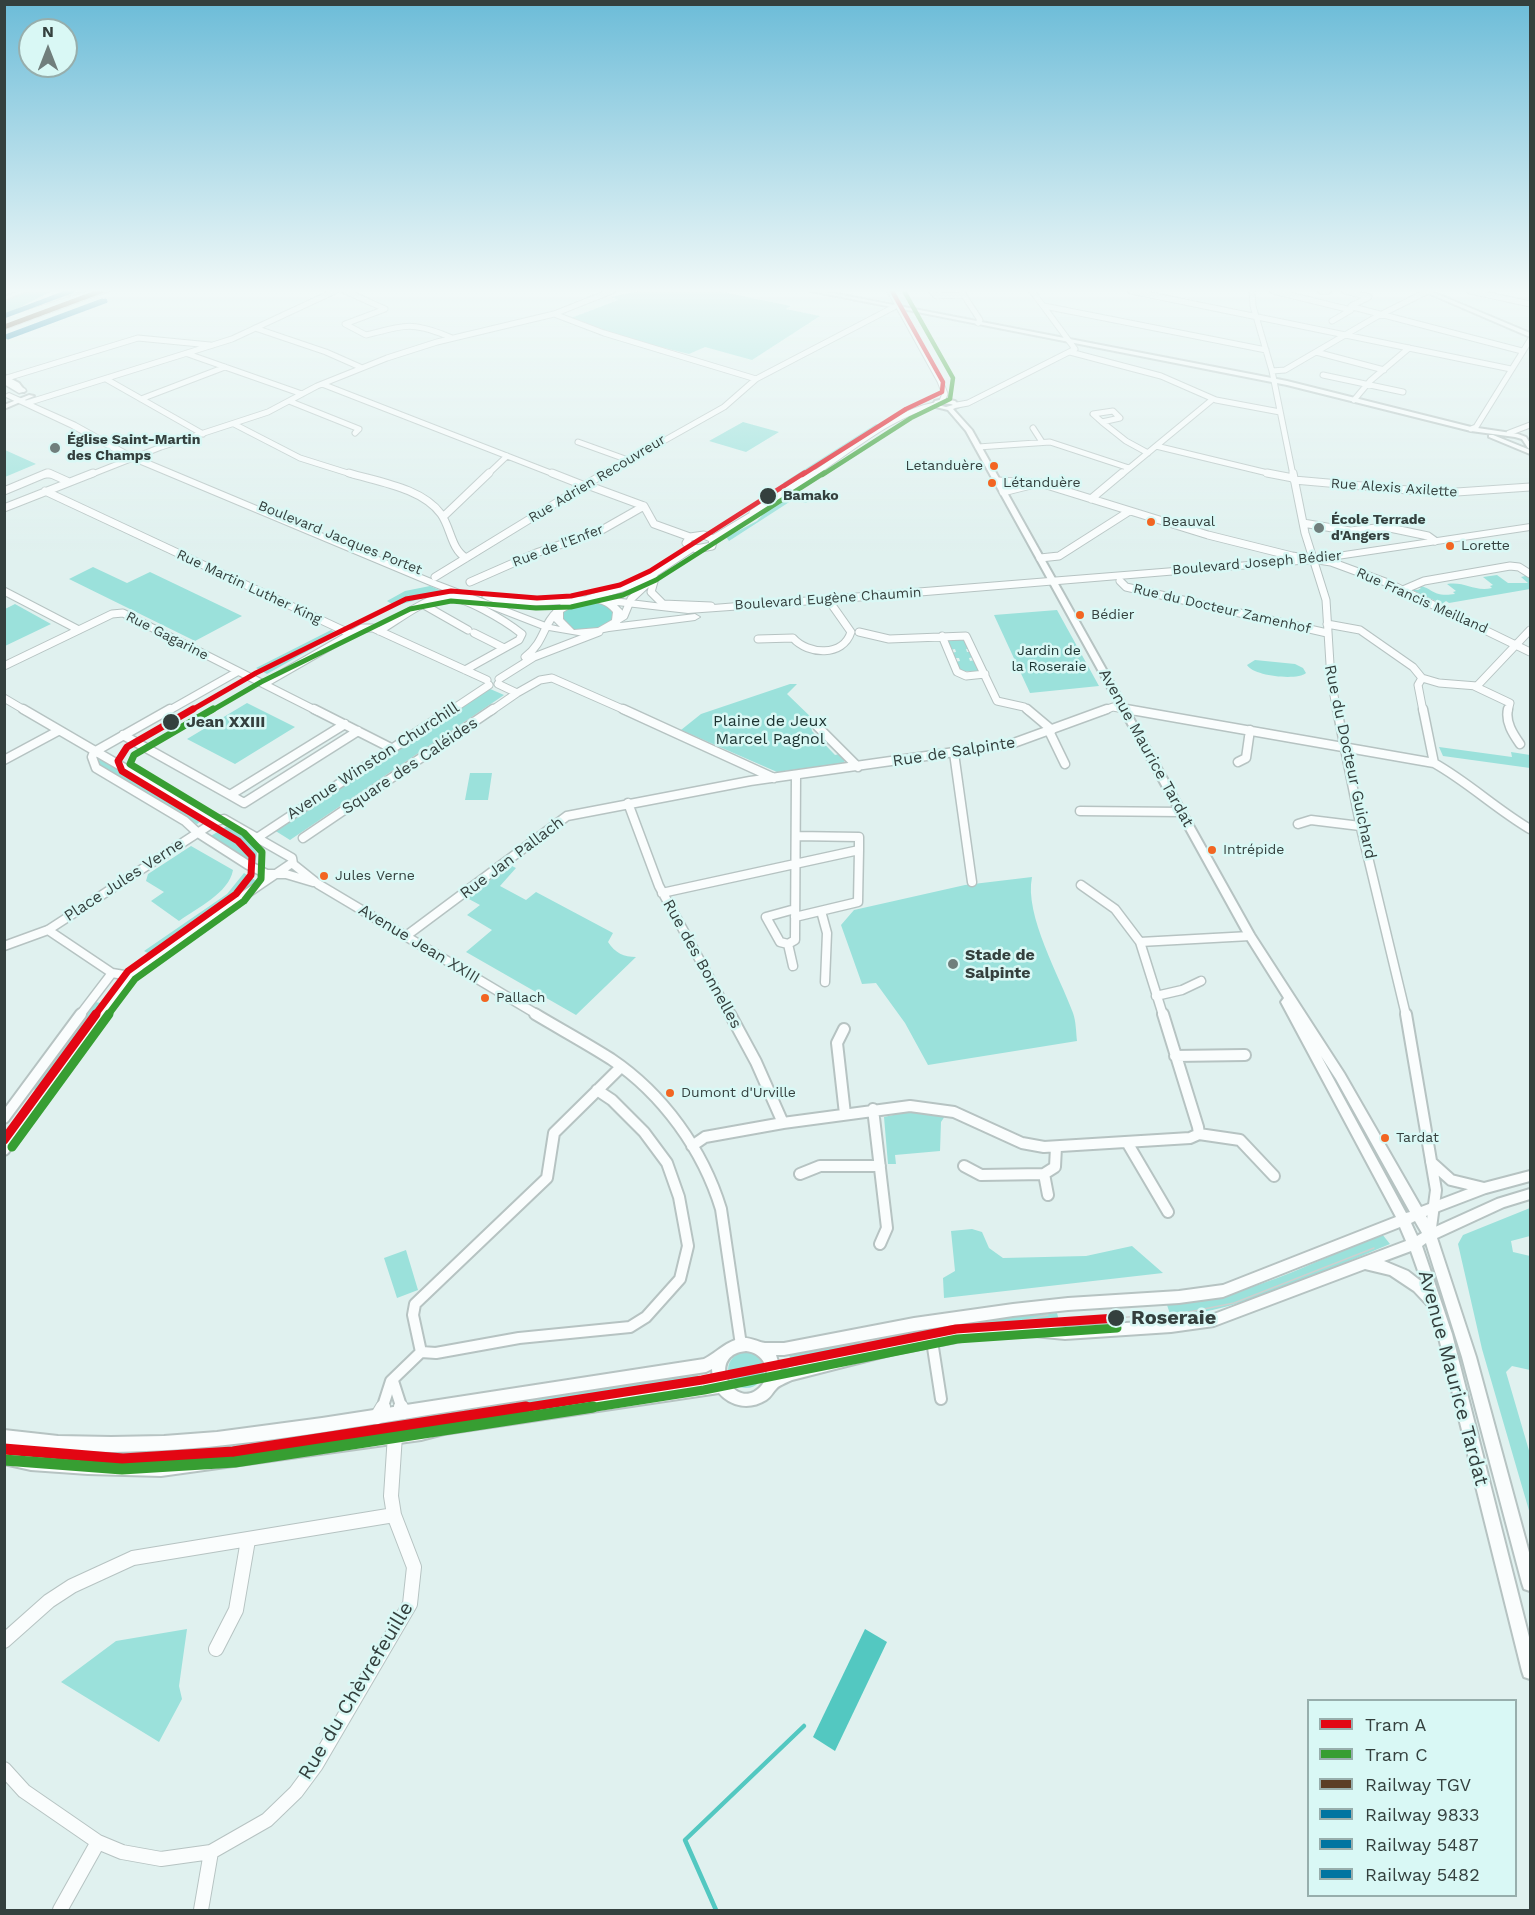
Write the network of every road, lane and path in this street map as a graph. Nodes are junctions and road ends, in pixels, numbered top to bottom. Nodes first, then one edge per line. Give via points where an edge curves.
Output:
1 (8, 380) edge
2 (102, 380) edge
3 (108, 380) edge
4 (190, 380) edge
5 (263, 380) edge
6 (330, 380) edge
7 (754, 380) edge
8 (940, 380) edge
9 (1013, 380) edge
10 (1171, 380) edge
11 (1271, 380) edge
12 (1350, 380) edge
13 (1373, 380) edge
14 (1503, 380) edge
15 (1274, 381) junction
16 (322, 384) junction
17 (1369, 384) junction
18 (22, 391) joint
19 (1403, 392) dead end
20 (302, 394) junction
21 (141, 399) junction
22 (1213, 399) junction
23 (22, 400) edge
24 (1354, 400) junction
25 (289, 401) junction
26 (946, 401) junction
27 (957, 405) junction
28 (937, 406) junction
29 (4, 409) edge
30 (950, 409) junction
31 (1280, 412) junction
32 (1102, 422) dead end
33 (234, 424) junction
34 (1529, 426) edge
35 (1033, 428) dead end
36 (1471, 429) junction
37 (355, 433) dead end
38 (1509, 433) junction
39 (203, 434) junction
40 (1500, 437) junction
41 (1523, 440) junction
42 (578, 442) dead end
43 (1042, 442) junction
44 (1510, 444) junction
45 (1156, 446) junction
46 (978, 447) junction
47 (1530, 447) edge
48 (1530, 452) edge
49 (1148, 453) junction
50 (136, 456) junction
51 (507, 456) junction
52 (628, 460) junction
53 (1129, 468) junction
54 (1293, 479) junction
55 (997, 481) junction
56 (69, 482) junction
57 (586, 485) junction
58 (1048, 485) junction
59 (1530, 487) edge
60 (4, 491) edge
61 (45, 491) junction
62 (1004, 492) junction
63 (4, 500) edge
64 (1091, 500) junction
65 (12, 505) junction
66 (644, 506) junction
67 (4, 508) edge
68 (1128, 512) junction
69 (443, 517) junction
70 (1303, 523) junction
71 (1530, 529) edge
72 (690, 537) junction
73 (713, 538) junction
74 (1436, 541) junction
75 (696, 549) junction
76 (466, 558) junction
77 (1040, 558) junction
78 (1312, 561) junction
79 (1331, 562) junction
80 (1530, 574) edge
81 (435, 576) junction
82 (656, 577) junction
83 (1120, 581) junction
84 (470, 582) dead end
85 (1055, 584) junction
86 (1403, 590) junction
87 (4, 591) edge
88 (583, 600) junction
89 (603, 600) junction
90 (424, 605) junction
91 (628, 605) junction
92 (832, 605) junction
93 (738, 606) junction
94 (558, 611) junction
95 (620, 619) junction
96 (547, 627) junction
97 (1327, 629) junction
98 (79, 630) junction
99 (603, 630) junction
100 (1530, 630) edge
101 (379, 631) junction
102 (570, 632) junction
103 (858, 632) dead end
104 (351, 634) junction
105 (942, 636) junction
106 (758, 639) dead end
107 (1516, 645) junction
108 (504, 648) junction
109 (1530, 652) edge
110 (4, 666) edge
111 (465, 670) junction
112 (237, 672) junction
113 (985, 674) junction
114 (1422, 678) junction
115 (494, 681) junction
116 (264, 684) junction
117 (1474, 686) junction
118 (517, 693) junction
119 (4, 698) edge
120 (1124, 708) junction
121 (345, 724) junction
122 (817, 726) dead end
123 (1250, 730) junction
124 (58, 731) junction
125 (358, 731) junction
126 (1051, 731) junction
127 (123, 735) junction
128 (1520, 744) dead end
129 (1344, 748) junction
130 (393, 749) junction
131 (94, 752) junction
132 (954, 753) junction
133 (4, 760) edge
134 (742, 762) junction
135 (1238, 762) dead end
136 (1434, 763) junction
137 (1065, 764) dead end
138 (858, 767) junction
139 (796, 775) junction
140 (774, 778) junction
141 (750, 782) junction
142 (230, 795) junction
143 (628, 803) junction
144 (1080, 811) dead end
145 (1181, 812) junction
146 (216, 821) junction
147 (1298, 824) dead end
148 (1360, 826) junction
149 (1530, 828) edge
150 (198, 833) junction
151 (796, 836) junction
152 (257, 838) junction
153 (303, 838) dead end
154 (859, 850) junction
155 (292, 863) junction
156 (796, 864) junction
157 (273, 875) junction
158 (972, 882) dead end
159 (318, 884) junction
160 (1081, 885) dead end
161 (662, 893) junction
162 (821, 911) junction
163 (795, 913) junction
164 (48, 930) junction
165 (406, 936) junction
166 (1250, 936) junction
167 (1140, 942) junction
168 (788, 944) junction
169 (4, 946) edge
170 (793, 966) dead end
171 (1271, 972) junction
172 (112, 974) junction
173 (130, 976) junction
174 (1201, 981) dead end
175 (825, 982) dead end
176 (1156, 996) junction
177 (844, 1029) dead end
178 (1245, 1055) dead end
179 (1175, 1056) junction
180 (621, 1067) junction
181 (597, 1090) junction
182 (873, 1109) junction
183 (845, 1114) junction
184 (4, 1118) edge
185 (783, 1123) junction
186 (1199, 1134) junction
187 (1128, 1143) junction
188 (692, 1146) junction
189 (1056, 1147) junction
190 (4, 1150) edge
191 (1430, 1160) junction
192 (880, 1166) junction
193 (964, 1166) dead end
194 (800, 1174) dead end
195 (1044, 1174) junction
196 (1274, 1176) dead end
197 (1530, 1176) edge
198 (1484, 1188) junction
199 (1530, 1194) edge
200 (1048, 1195) dead end
201 (1436, 1207) junction
202 (1168, 1212) dead end
203 (1411, 1216) junction
204 (1430, 1235) junction
205 (1413, 1243) junction
206 (880, 1244) dead end
207 (1362, 1263) junction
208 (1437, 1310) junction
209 (932, 1341) junction
210 (741, 1345) junction
211 (763, 1349) junction
212 (421, 1352) junction
213 (723, 1356) junction
214 (393, 1381) junction
215 (772, 1382) junction
216 (722, 1386) junction
217 (941, 1399) dead end
218 (403, 1412) junction
219 (377, 1417) junction
220 (395, 1435) junction
221 (4, 1437) edge
222 (4, 1457) edge
223 (394, 1515) junction
224 (248, 1540) junction
225 (1530, 1583) edge
226 (4, 1641) edge
227 (216, 1649) dead end
228 (1530, 1671) edge
229 (4, 1769) edge
230 (98, 1842) junction
231 (211, 1852) junction
232 (60, 1911) edge
233 (201, 1911) edge

1 - 18 highway
2 - 23 street via 51,396
3 - 21 street
4 - 21 street
5 - 20 street
6 - 16 street
7 - 52 street, Rue Adrien Recouvreur via 724,408
8 - 26 street
9 - 27 street
10 - 22 street
11 - 15 street
12 - 17 street
13 - 17 street
14 - 36 street via 1476,427
15 - 24 street
15 - 31 street, Rue du Docteur Guichard
16 - 20 street
16 - 51 street
17 - 19 street
17 - 24 street
18 - 23 main road
20 - 25 street
21 - 39 street
22 - 31 street
22 - 45 street
23 - 29 street
23 - 50 main road
24 - 36 street
25 - 33 street
25 - 37 street via 359,429
26 - 27 street
26 - 28 street
27 - 30 street
28 - 30 street
28 - 73 street, Avenue Winston Churchill via 918,408
30 - 46 street, Avenue Maurice Tardat
31 - 54 street, Rue du Docteur Guichard
32 - 49 street
33 - 39 street
33 - 69 street via 300,458 411,492
34 - 38 street
34 - 41 street
35 - 43 street
36 - 40 street
38 - 40 street
38 - 41 street
39 - 50 street
40 - 44 street
41 - 44 street
41 - 47 street
42 - 52 street
43 - 46 street
43 - 53 street
44 - 48 street
45 - 49 street
45 - 54 street, Rue Alexis Axilette
46 - 55 street, Avenue Maurice Tardat
49 - 53 street
50 - 56 street
50 - 81 main road, Boulevard Jacques Portet
50 - 96 main road, Boulevard Jacques Portet
51 - 57 street
51 - 69 street
52 - 57 street, Rue Adrien Recouvreur
53 - 64 street
54 - 59 street, Rue Alexis Axilette via 1442,493
54 - 70 street, Rue du Docteur Guichard
55 - 58 street
55 - 62 street, Avenue Maurice Tardat
56 - 60 street via 48,473
56 - 61 street
57 - 66 street
57 - 76 street, Rue Adrien Recouvreur
58 - 62 street
58 - 64 street
61 - 65 street
61 - 104 street, Rue Martin Luther King
62 - 77 street, Avenue Maurice Tardat
63 - 65 street
64 - 68 street
65 - 67 street
66 - 72 street via 654,524
66 - 84 street, Rue de l'Enfer via 600,531
68 - 77 street via 1059,556
68 - 78 street
69 - 76 street via 459,554
70 - 74 street via 1350,531 1383,526
70 - 78 street, Rue du Docteur Guichard
71 - 74 main road, Boulevard Joseph Bédier
71 - 79 main road, Boulevard Joseph Bédier
72 - 73 street
72 - 75 street via 686,543
73 - 75 street, Avenue Winston Churchill via 712,546
74 - 78 main road, Boulevard Joseph Bédier
75 - 82 street, Avenue Winston Churchill
75 - 88 street, Avenue Winston Churchill via 641,582
76 - 81 street, Rue Adrien Recouvreur
77 - 85 street, Avenue Maurice Tardat
78 - 79 main road, Boulevard Joseph Bédier
78 - 83 main road, Boulevard Joseph Bédier
78 - 85 main road, Boulevard Joseph Bédier
78 - 97 street, Rue du Docteur Guichard via 1326,600
79 - 86 street, Rue Francis Meilland
80 - 86 street via 1510,566 1424,581
81 - 88 main road, Boulevard Jacques Portet via 505,601
82 - 91 street, Avenue Winston Churchill via 640,588
82 - 93 street via 651,592 663,604
83 - 85 main road, Boulevard Joseph Bédier
83 - 97 street, Rue du Docteur Zamenhof via 1126,587
85 - 92 main road, Boulevard Eugène Chaumin
85 - 93 main road, Boulevard Eugène Chaumin
85 - 120 street, Avenue Maurice Tardat
86 - 107 street, Rue Francis Meilland
87 - 98 street
88 - 89 main road, Avenue Winston Churchill
88 - 94 main road, Avenue Winston Churchill
89 - 91 main road, Boulevard Eugène Chaumin
89 - 95 main road via 615,608
90 - 101 street
90 - 108 street
90 - 108 street via 440,597 452,597 517,629 523,637
91 - 93 main road, Boulevard Eugène Chaumin via 681,610
91 - 95 street, Avenue Winston Churchill
92 - 99 main road, Boulevard Eugène Chaumin via 720,614
92 - 106 street via 852,632 844,644 811,649 801,647 793,638
94 - 96 street, Avenue Winston Churchill
94 - 102 main road via 559,622
95 - 99 main road, Avenue Winston Churchill
96 - 102 main road
96 - 115 street, Avenue Winston Churchill via 533,652
97 - 114 street, Rue du Docteur Zamenhof via 1360,630 1413,667
97 - 129 street, Rue du Docteur Guichard via 1330,676
98 - 110 street, Rue Gagarine
98 - 112 street, Rue Gagarine via 112,614 123,613
99 - 102 main road
99 - 115 street, Avenue Winston Churchill via 534,657
100 - 107 street
101 - 104 street via 364,628
101 - 111 street
103 - 105 street via 889,639
104 - 116 street
105 - 113 street via 968,637
105 - 113 street via 957,672 966,676
107 - 109 street, Rue Francis Meilland
107 - 117 street
108 - 111 street
111 - 115 street
112 - 116 street, Rue Gagarine
112 - 127 street
113 - 126 street via 997,701 1023,707
114 - 117 street
114 - 136 street via 1418,685
115 - 118 street
115 - 130 street, Avenue Winston Churchill
116 - 121 street, Rue Gagarine
117 - 128 street via 1510,703 1507,715
118 - 134 street, Square des Caléides via 552,678
118 - 153 street, Square des Caléides
119 - 124 street, Avenue Jean XXIII
120 - 123 street, Rue de Salpinte
120 - 126 street, Rue de Salpinte via 1113,707
120 - 145 street, Avenue Maurice Tardat
121 - 125 street, Rue Gagarine
121 - 142 street
122 - 138 street
123 - 129 street, Rue de Salpinte
123 - 135 street via 1246,758
124 - 131 street, Avenue Jean XXIII
124 - 133 street
125 - 130 street, Rue Gagarine
125 - 142 street via 244,803
126 - 132 street, Rue de Salpinte via 1011,744
126 - 137 street
127 - 131 street
127 - 142 street
129 - 136 street, Rue de Salpinte
129 - 148 street, Rue du Docteur Guichard
130 - 152 street, Avenue Winston Churchill
131 - 146 street, Avenue Jean XXIII
131 - 150 street, Avenue Jean XXIII via 96,768 185,821
132 - 138 street, Rue de Salpinte
132 - 158 street
134 - 140 street, Square des Caléides
134 - 141 street via 750,770
136 - 149 street, Rue de Salpinte via 1463,779 1507,816
138 - 139 street, Rue de Salpinte
139 - 140 street, Rue de Salpinte
139 - 151 street
140 - 141 street, Rue de Salpinte
141 - 143 street, Rue de Salpinte
143 - 161 street, Rue des Bonnelles
143 - 165 street, Rue Jan Pallach via 567,816
144 - 145 street
145 - 166 street, Avenue Maurice Tardat
146 - 150 street, Place Jules Verne
146 - 152 street, Avenue Jean XXIII via 224,819
147 - 148 street via 1311,820
148 - 191 street, Rue du Docteur Guichard via 1403,998
150 - 157 street, Avenue Jean XXIII via 248,865
150 - 164 street, Place Jules Verne
151 - 154 street via 859,837
151 - 156 street
152 - 155 street, Avenue Jean XXIII via 292,858
154 - 156 street
154 - 162 street via 860,900
155 - 157 street
155 - 159 street, Avenue Jean XXIII
156 - 161 street
156 - 163 street
157 - 159 street, Avenue Jean XXIII via 286,874
157 - 173 street via 145,961
159 - 165 street, Avenue Jean XXIII
160 - 167 street via 1096,892 1124,916
161 - 185 street, Rue des Bonnelles via 756,1062
162 - 163 street
162 - 175 street via 827,933
163 - 168 street via 795,940
163 - 168 street via 766,917 780,942
164 - 169 street
164 - 172 street, Place Jules Verne
165 - 180 street, Avenue Jean XXIII
166 - 167 street
166 - 171 street, Avenue Maurice Tardat
167 - 176 street
168 - 170 street
171 - 203 street, Avenue Maurice Tardat via 1325,1078
171 - 203 street, Avenue Maurice Tardat via 1340,1076
172 - 173 street, Place Jules Verne
172 - 184 street
173 - 190 street
174 - 176 street
176 - 179 street
177 - 183 street via 837,1042
178 - 179 street
179 - 186 street
180 - 181 street
180 - 188 street, Avenue Jean XXIII via 661,1104
181 - 212 street via 554,1133 552,1166 547,1178 415,1304 413,1315
181 - 212 street via 644,1132 667,1163 679,1197 688,1246 680,1280 646,1317 630,1327
182 - 183 street
182 - 189 street via 942,1109 979,1121 1022,1143
182 - 192 street
183 - 185 street
185 - 188 street via 705,1137
186 - 187 street
186 - 196 street via 1240,1140
187 - 189 street
187 - 202 street
188 - 210 street, Avenue Jean XXIII via 707,1171 721,1209
189 - 195 street via 1057,1166
191 - 198 street via 1451,1180
191 - 201 street, Rue du Docteur Guichard
192 - 194 street via 820,1166
192 - 206 street via 887,1228
193 - 195 street via 981,1175
195 - 200 street
197 - 198 street
198 - 201 street
199 - 204 street
201 - 203 street
201 - 204 street, Rue du Docteur Guichard
203 - 204 street, Avenue Maurice Tardat
203 - 205 street, Avenue Maurice Tardat
203 - 211 street via 1223,1291 946,1317 784,1349
204 - 205 street
204 - 225 street, Avenue Maurice Tardat via 1469,1357
205 - 207 street
205 - 208 street, Avenue Maurice Tardat
207 - 208 street via 1406,1276
207 - 209 street via 1214,1320 1065,1333 972,1333
208 - 228 street, Avenue Maurice Tardat
209 - 215 street via 790,1374
209 - 217 street
210 - 211 street
210 - 213 street
211 - 215 street via 774,1364
212 - 214 street via 406,1363
213 - 216 street via 717,1371
213 - 218 street via 706,1365
214 - 218 street
214 - 219 street
215 - 216 street via 764,1393 751,1398 734,1396
216 - 220 street
218 - 219 street
219 - 221 street via 205,1442 66,1444
220 - 222 street via 161,1469 31,1463
220 - 223 street, Rue du Chèvrefeuille via 391,1501
223 - 224 street
223 - 231 street, Rue du Chèvrefeuille via 416,1566 410,1604 316,1765 296,1792 267,1820
224 - 226 street via 133,1558 90,1575 49,1601
224 - 227 street via 237,1613
229 - 230 street, Rue du Chèvrefeuille via 24,1791
230 - 231 street, Rue du Chèvrefeuille via 145,1858
230 - 232 street
231 - 233 street

